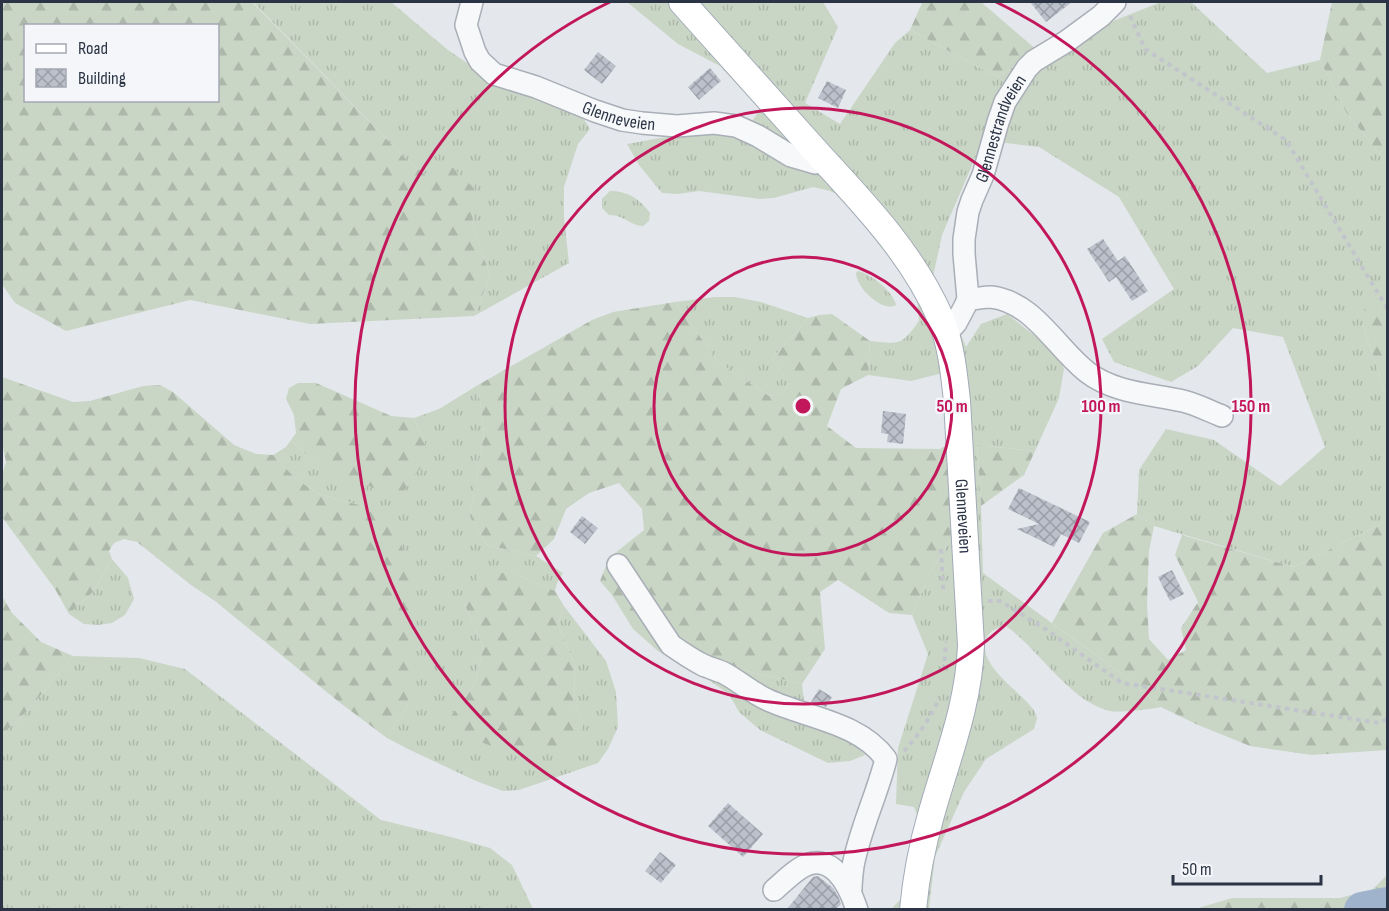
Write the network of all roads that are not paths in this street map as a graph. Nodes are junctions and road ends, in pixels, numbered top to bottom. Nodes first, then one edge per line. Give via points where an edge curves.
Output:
1 (472, 2) edge
2 (682, 2) edge
3 (1121, 6) edge
4 (822, 158) junction
5 (968, 299) junction
6 (946, 334) junction
7 (1222, 416) dead end
8 (618, 565) dead end
9 (774, 890) dead end
10 (854, 899) edge
11 (913, 909) edge

1 - 4 street, Glenneveien via 466,25 480,61 494,74 622,120 677,126 736,126 791,156 815,163
2 - 4 main road, Glenneveien
3 - 5 street, Glennestrandveien via 1034,61 1005,102 984,175 968,212 964,254
4 - 6 main road, Glenneveien via 902,251 919,276
5 - 6 street
5 - 7 street via 990,297 1014,304 1104,382 1186,402
6 - 11 main road, Glenneveien via 957,401 956,599 971,645 970,669 961,718 923,844
8 - 10 street via 671,645 682,653 770,701 840,726 879,749 886,759 853,867
9 - 10 street via 799,869 823,863 844,879

